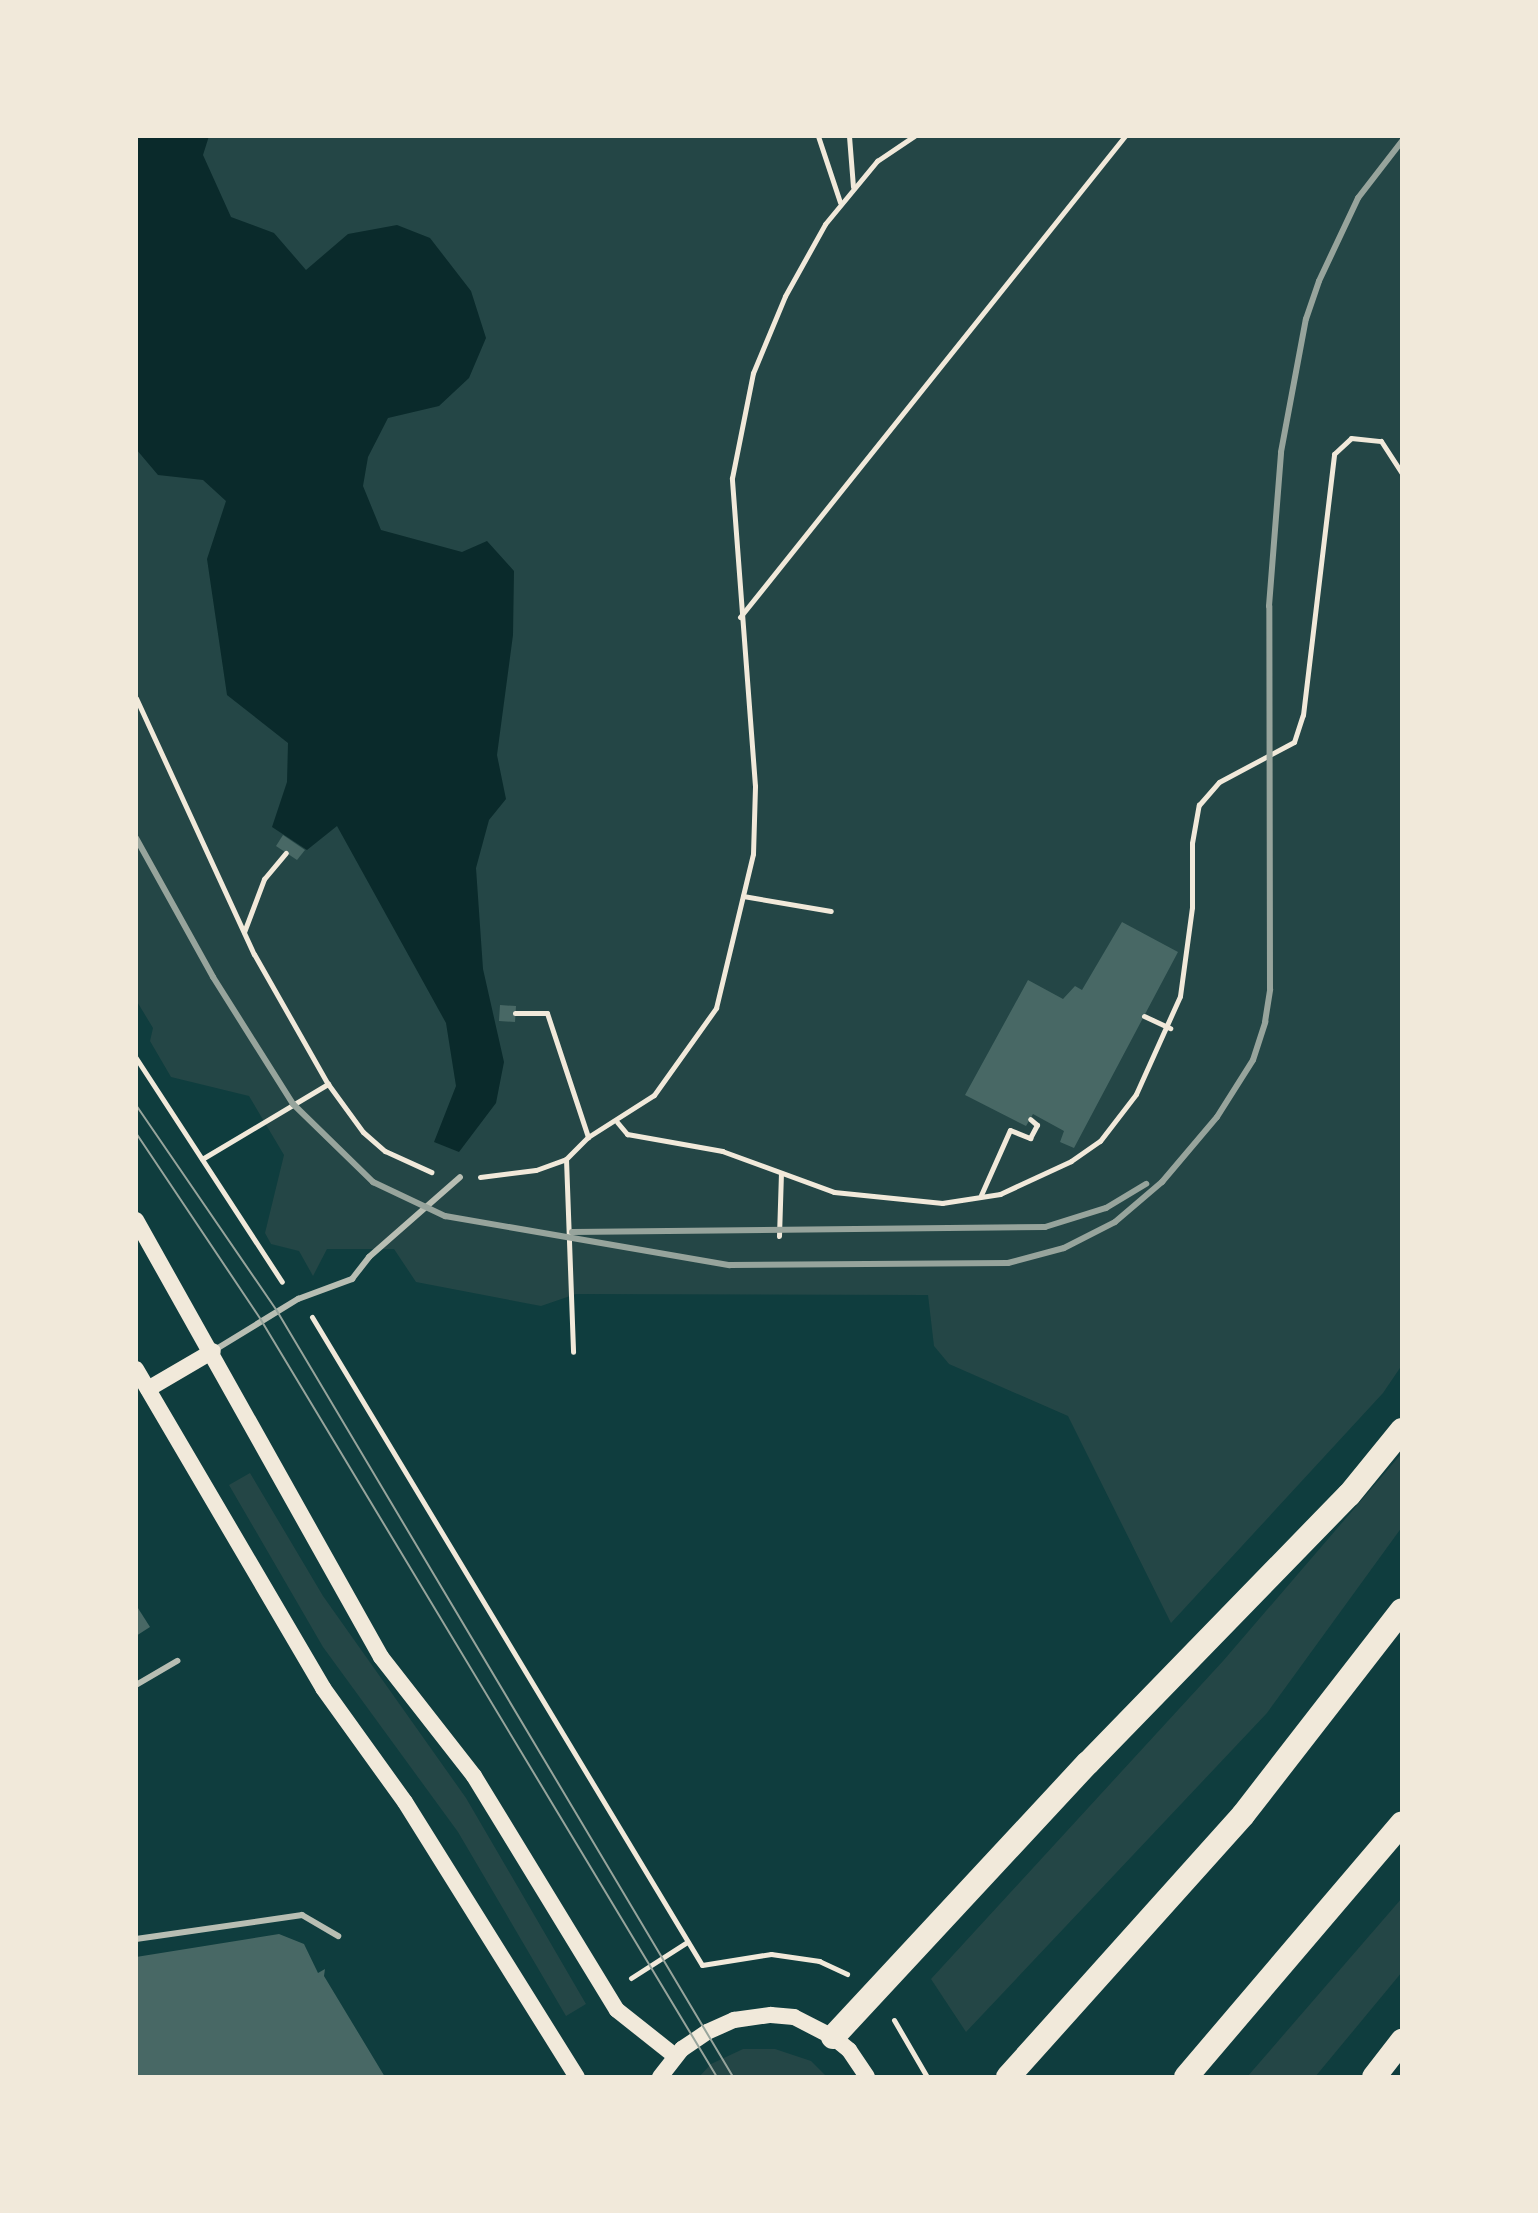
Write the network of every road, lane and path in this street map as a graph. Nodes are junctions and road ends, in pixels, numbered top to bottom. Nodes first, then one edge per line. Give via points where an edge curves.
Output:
1 (818, 136) edge
2 (849, 136) edge
3 (914, 136) edge
4 (1125, 136) edge
5 (854, 188) junction
6 (840, 203) junction
7 (1402, 473) edge
8 (740, 618) junction
9 (136, 698) edge
10 (286, 853) dead end
11 (743, 896) junction
12 (831, 911) dead end
13 (244, 933) junction
14 (515, 1013) dead end
15 (1144, 1016) dead end
16 (1170, 1028) junction
17 (136, 1058) edge
18 (328, 1084) junction
19 (1030, 1119) dead end
20 (617, 1122) junction
21 (588, 1137) junction
22 (202, 1159) junction
23 (566, 1159) junction
24 (781, 1173) junction
25 (460, 1177) junction
26 (981, 1196) junction
27 (136, 1220) edge
28 (779, 1236) dead end
29 (280, 1280) dead end
30 (315, 1320) dead end
31 (213, 1351) junction
32 (573, 1352) dead end
33 (136, 1369) edge
34 (142, 1393) edge
35 (1402, 1430) edge
36 (1402, 1610) edge
37 (177, 1661) dead end
38 (136, 1685) edge
39 (1402, 1823) edge
40 (338, 1936) dead end
41 (136, 1939) edge
42 (687, 1942) junction
43 (849, 1975) dead end
44 (607, 1994) junction
45 (891, 2016) dead end
46 (833, 2037) junction
47 (1402, 2041) edge
48 (675, 2056) junction
49 (577, 2077) edge
50 (660, 2077) edge
51 (867, 2077) edge
52 (927, 2077) edge
53 (1008, 2077) edge
54 (1186, 2077) edge
55 (1374, 2077) edge

1 - 6 path
2 - 5 path
3 - 5 path via 877,161
4 - 8 path
5 - 6 path
6 - 8 path via 785,296 753,373 732,478
7 - 16 path via 1381,441 1351,438 1334,454 1303,715 1294,742 1219,782 1199,805 1188,943
8 - 11 path via 755,786 753,854
9 - 13 path
10 - 13 path via 264,879
11 - 12 path
11 - 20 path via 716,1008 654,1095
13 - 18 path
14 - 21 path via 547,1013
15 - 16 path
16 - 26 path via 1120,1121 1100,1141 1047,1173
17 - 22 path
18 - 22 path
18 - 25 path via 363,1132 385,1151 437,1174
19 - 26 path via 1037,1125 1030,1138 1010,1130
20 - 21 path
20 - 24 path via 627,1134 722,1151
21 - 23 path
22 - 29 path
23 - 25 path via 536,1170
23 - 32 path
24 - 26 path via 834,1192 890,1200 942,1203
24 - 28 path
25 - 31 lane via 369,1257 352,1279 298,1299
27 - 31 main road
30 - 42 path
31 - 34 main road
31 - 44 main road via 381,1657 474,1776
33 - 34 main road
34 - 49 main road via 323,1688 405,1802
35 - 46 highway via 1349,1495 1088,1763
36 - 53 highway via 1243,1815
37 - 38 lane
39 - 54 highway
40 - 41 lane via 302,1915
42 - 43 path via 702,1965 771,1954 819,1961
42 - 44 path
44 - 48 main road via 617,2010
45 - 52 path
46 - 48 main road via 794,2017 771,2015 734,2020
46 - 51 main road
47 - 55 highway
48 - 50 main road

